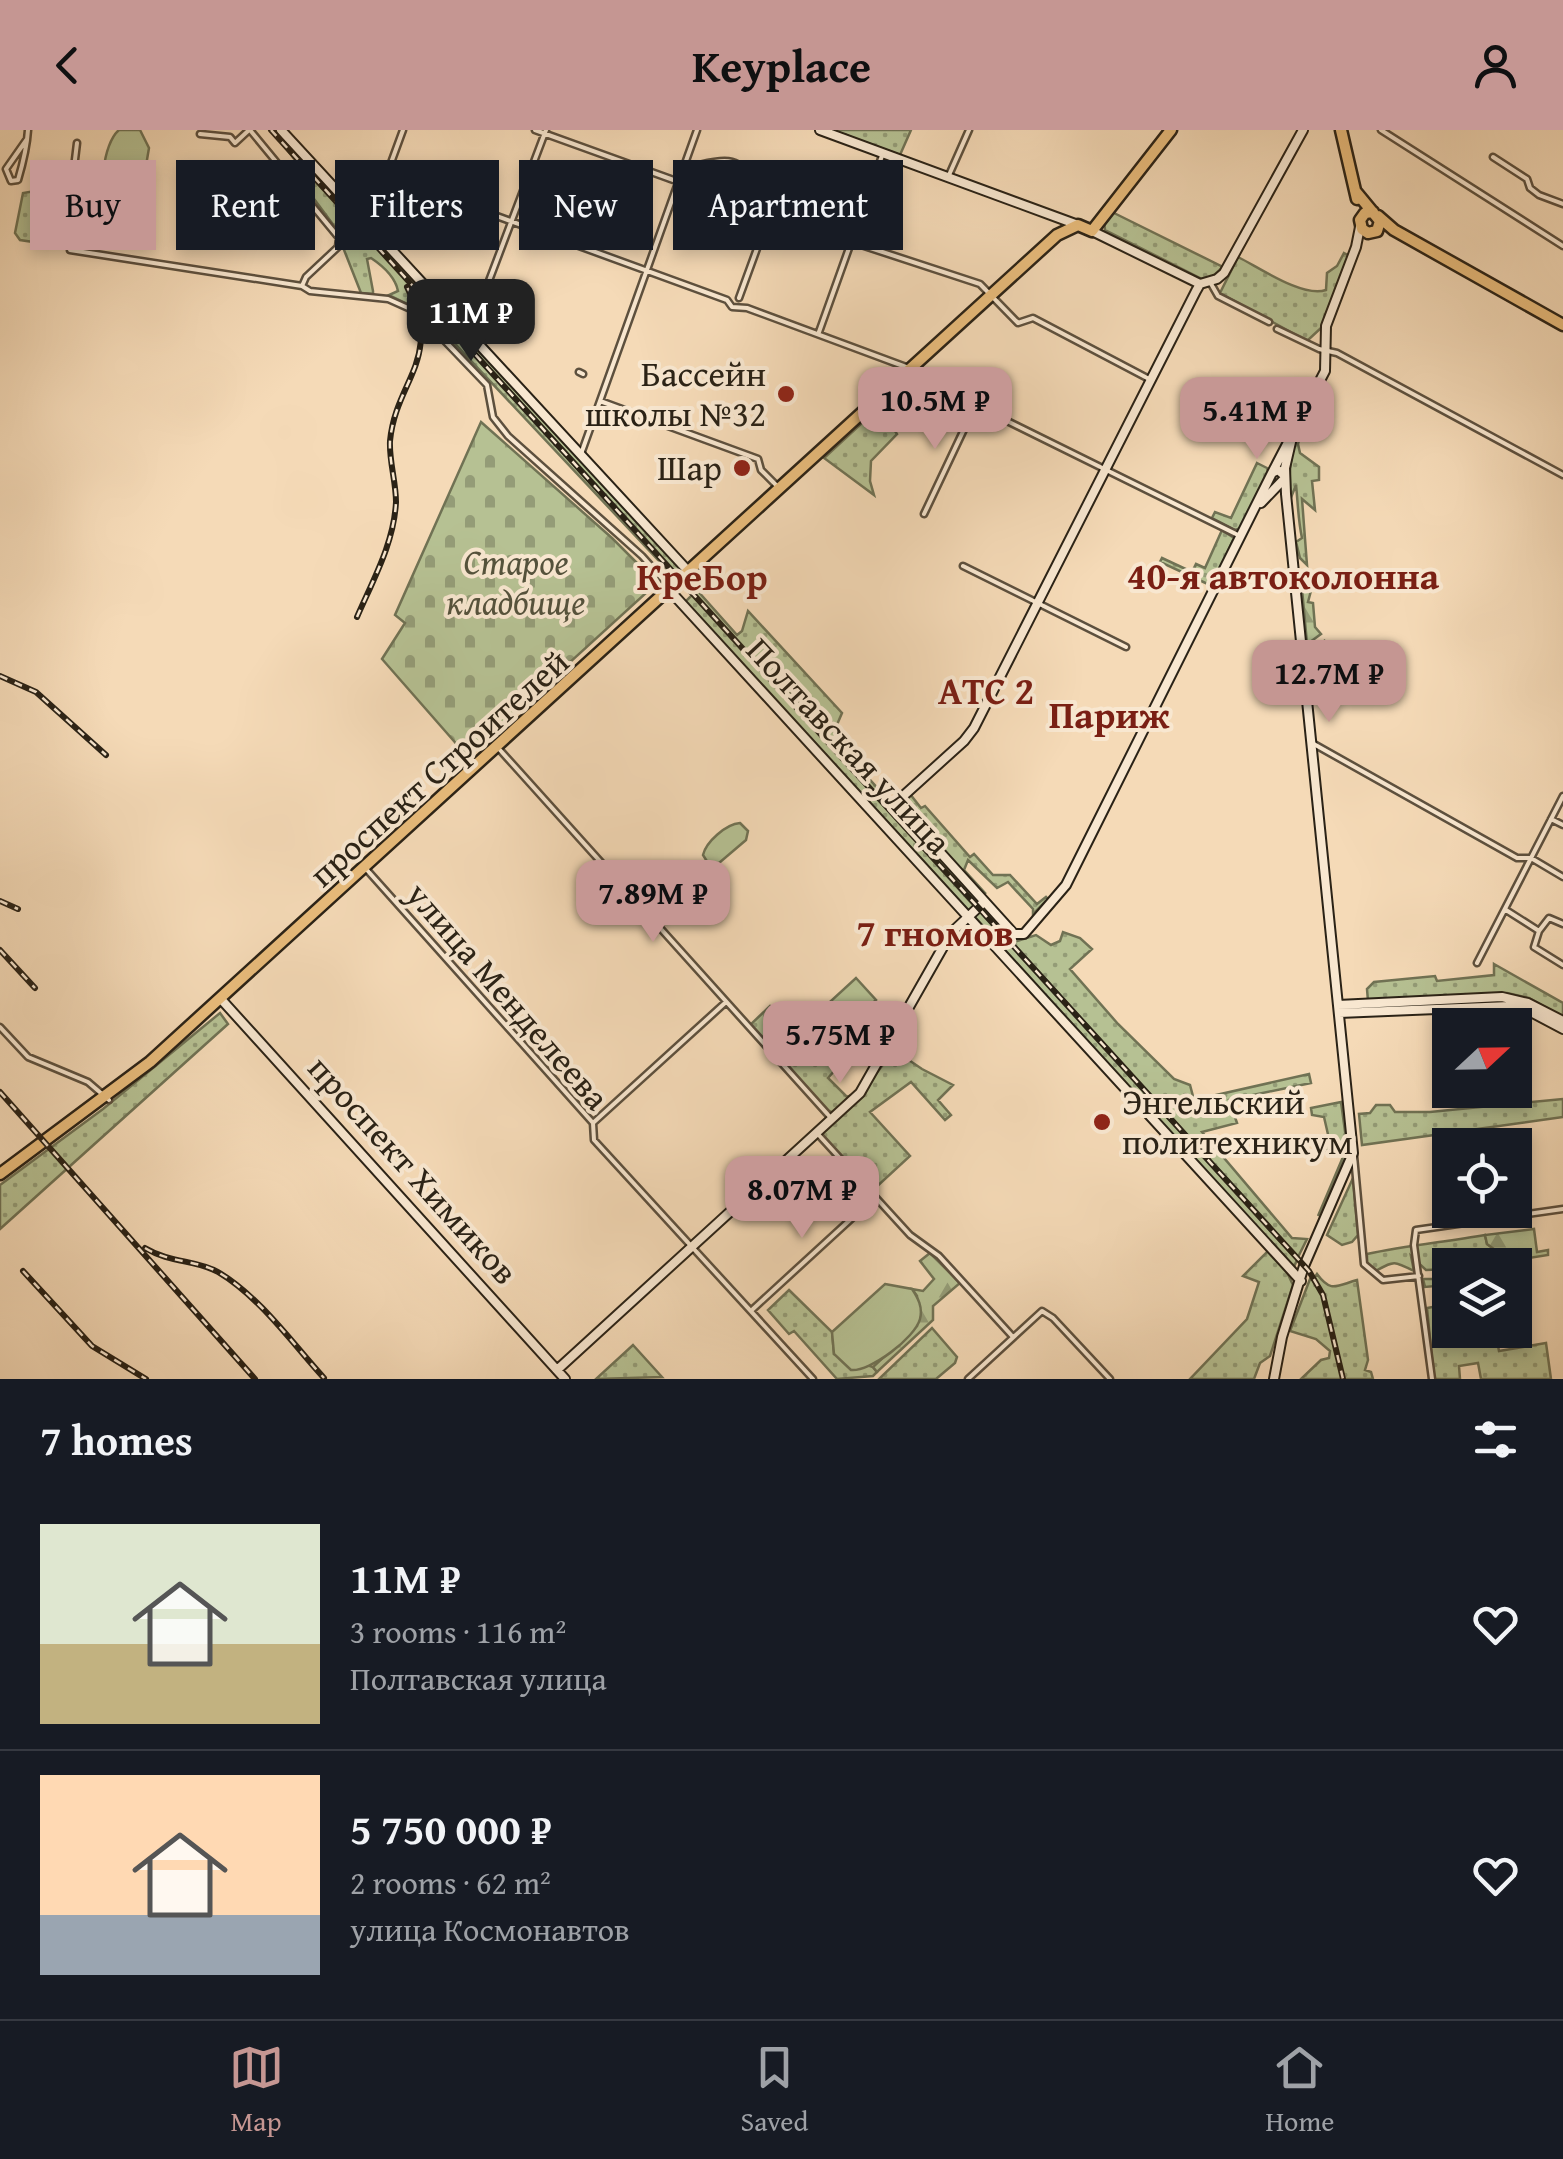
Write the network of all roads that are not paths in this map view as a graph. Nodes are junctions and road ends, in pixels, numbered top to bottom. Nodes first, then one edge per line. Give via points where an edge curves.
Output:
1 (28, 130) edge
2 (249, 130) edge
3 (281, 130) edge
4 (402, 130) edge
5 (535, 130) edge
6 (697, 130) edge
7 (820, 130) edge
8 (970, 130) edge
9 (1171, 130) edge
10 (1303, 130) edge
11 (1381, 130) edge
12 (1341, 131) edge
13 (545, 132) edge
14 (200, 134) dead end
15 (27, 139) junction
16 (77, 144) dead end
17 (883, 153) junction
18 (1493, 158) dead end
19 (392, 160) edge
20 (687, 160) edge
21 (881, 160) edge
22 (949, 175) junction
23 (673, 180) edge
24 (335, 188) edge
25 (1356, 192) junction
26 (673, 198) edge
27 (1563, 204) edge
28 (1376, 214) junction
29 (499, 216) edge
30 (513, 221) junction
31 (1360, 223) junction
32 (1085, 228) junction
33 (1394, 230) junction
34 (1374, 232) junction
35 (1563, 246) edge
36 (1356, 247) junction
37 (392, 250) edge
38 (757, 250) edge
39 (849, 250) edge
40 (876, 250) edge
41 (646, 272) junction
42 (1205, 283) junction
43 (302, 286) junction
44 (993, 297) junction
45 (739, 298) junction
46 (726, 300) junction
47 (746, 308) junction
48 (1269, 322) dead end
49 (1563, 325) edge
50 (1277, 329) dead end
51 (469, 333) junction
52 (818, 334) junction
53 (1327, 352) junction
54 (913, 369) junction
55 (1151, 380) junction
56 (600, 400) junction
57 (976, 404) junction
58 (1291, 442) junction
59 (580, 454) junction
60 (1104, 468) junction
61 (1272, 473) junction
62 (1563, 475) edge
63 (1285, 477) junction
64 (779, 489) junction
65 (1270, 492) junction
66 (1286, 494) junction
67 (924, 514) dead end
68 (1249, 518) junction
69 (1240, 536) junction
70 (963, 566) dead end
71 (690, 573) junction
72 (671, 591) junction
73 (1036, 601) junction
74 (1126, 648) dead end
75 (1312, 743) junction
76 (498, 749) junction
77 (1563, 796) edge
78 (1551, 819) junction
79 (1563, 825) edge
80 (1531, 858) junction
81 (366, 869) junction
82 (1563, 877) edge
83 (984, 902) junction
84 (1505, 910) junction
85 (969, 916) junction
86 (1563, 924) edge
87 (1539, 930) junction
88 (1477, 963) dead end
89 (1563, 964) edge
90 (222, 1000) junction
91 (726, 1002) junction
92 (1339, 1009) junction
93 (1561, 1024) edge
94 (0, 1028) edge
95 (107, 1098) junction
96 (831, 1118) junction
97 (593, 1123) junction
98 (816, 1132) junction
99 (1353, 1152) junction
100 (0, 1177) edge
101 (875, 1197) junction
102 (1563, 1209) edge
103 (692, 1246) junction
104 (1419, 1276) junction
105 (1301, 1281) junction
106 (752, 1310) junction
107 (1013, 1338) junction
108 (557, 1370) junction
109 (565, 1379) edge
110 (813, 1379) edge
111 (968, 1379) edge
112 (1110, 1379) edge
113 (1274, 1379) edge
114 (1432, 1379) edge

1 - 15 street
2 - 14 street via 236,142
2 - 43 street via 339,238
3 - 24 street
4 - 19 street
5 - 13 street
6 - 20 street
7 - 17 street
8 - 22 street
9 - 32 main road, проспект Строителей
10 - 42 street via 1224,273
11 - 35 street
12 - 25 main road
13 - 23 street
13 - 30 street
15 - 15 street via 6,169 11,181 18,180
16 - 43 street, Полтавская улица via 70,250
17 - 21 street
17 - 22 street
18 - 27 street via 1539,195
22 - 32 street
25 - 28 main road
25 - 31 main road
26 - 41 street
28 - 31 main road via 1364,213
28 - 33 main road
28 - 34 main road via 1380,225
29 - 30 street
30 - 41 street
30 - 51 street
31 - 34 main road
31 - 36 street
32 - 42 street
32 - 44 main road, проспект Строителей via 1061,238
33 - 34 main road
33 - 49 main road
34 - 36 street
36 - 53 street via 1326,326
37 - 51 street
38 - 45 street
39 - 52 street
40 - 44 street via 980,284
41 - 46 street
41 - 56 street
42 - 48 street
42 - 55 street
43 - 72 street, Полтавская улица via 388,300 423,316 488,384 493,416 508,436 642,556
44 - 54 main road, проспект Строителей
44 - 55 street via 1018,323 1032,318
45 - 46 street
45 - 47 street
46 - 47 street
47 - 52 street
50 - 53 street
51 - 59 street
52 - 54 street
53 - 58 street via 1325,371
53 - 62 street
54 - 57 street
54 - 64 main road, проспект Строителей
54 - 71 main road, проспект Строителей
55 - 60 street
56 - 59 street
56 - 64 street via 758,459
57 - 60 street
57 - 67 street
58 - 61 street
58 - 63 street
59 - 71 street
60 - 69 street
60 - 73 street
61 - 63 street
61 - 68 street
63 - 65 street
63 - 66 street
64 - 71 main road, проспект Строителей
65 - 66 street
65 - 68 street
66 - 75 street
68 - 69 street
69 - 83 street, Полтавская улица via 1066,885 1024,934 1012,932
70 - 73 street
71 - 72 main road, проспект Строителей
72 - 76 main road, проспект Строителей
72 - 85 street, Полтавская улица
73 - 74 street
73 - 83 street, Полтавская улица via 974,728 899,804
75 - 80 street via 1518,858
75 - 92 street
76 - 81 main road, проспект Строителей
76 - 91 street
77 - 78 street
78 - 79 street
78 - 80 street
80 - 82 street
80 - 84 street
81 - 90 main road, проспект Строителей
81 - 97 street, улица Менделеева
83 - 85 street
84 - 87 street
84 - 88 street
85 - 96 street via 951,933 860,1093
85 - 105 street, Полтавская улица
86 - 87 street via 1549,918
87 - 89 street via 1534,948
90 - 95 main road, проспект Строителей
90 - 108 street, проспект Химиков
91 - 96 street
91 - 97 street
92 - 93 street via 1502,997 1528,1002
92 - 99 street
94 - 95 street via 28,1057 88,1082
95 - 100 main road, проспект Строителей
96 - 98 street
97 - 103 street, улица Менделеева via 594,1140
98 - 101 street
98 - 103 street
99 - 104 street via 1368,1269 1382,1280
99 - 105 street
101 - 106 street
101 - 107 street
102 - 104 street via 1416,1230
103 - 106 street, улица Менделеева
103 - 108 street
104 - 114 street
105 - 113 street
106 - 110 street, улица Менделеева
107 - 111 street
107 - 112 street via 1042,1311
108 - 109 street, проспект Химиков

